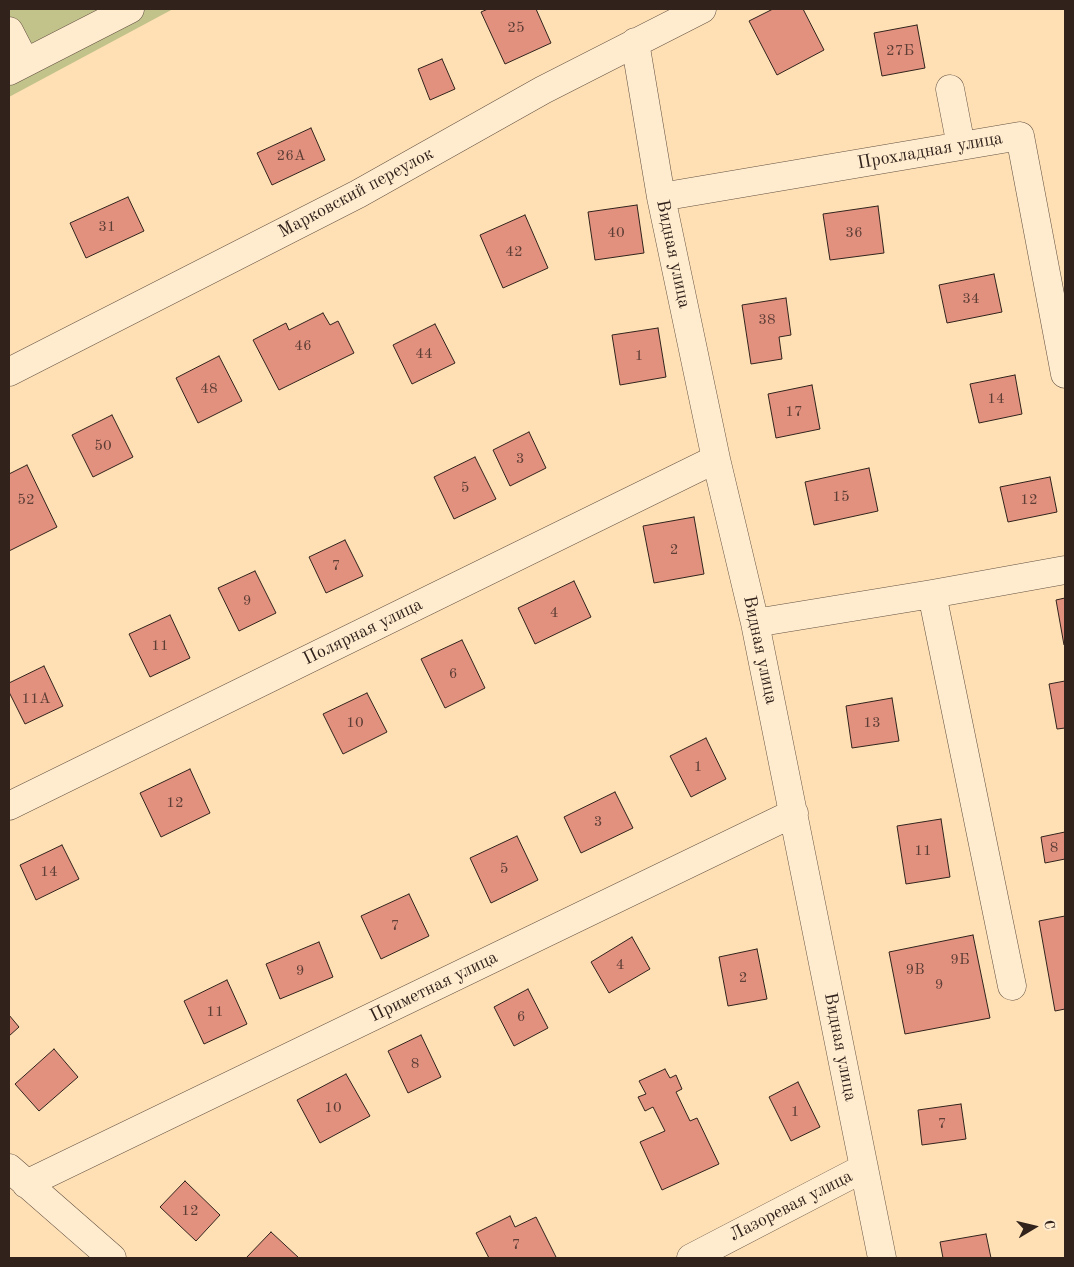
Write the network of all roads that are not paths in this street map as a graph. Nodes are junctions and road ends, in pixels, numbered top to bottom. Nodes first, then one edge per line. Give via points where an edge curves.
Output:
1 (130, 9) edge
2 (702, 9) edge
3 (9, 30) edge
4 (635, 42) junction
5 (17, 66) edge
6 (950, 89) dead end
7 (962, 146) junction
8 (660, 197) junction
9 (1056, 274) edge
10 (9, 372) edge
11 (1065, 374) edge
12 (716, 459) junction
13 (1065, 570) edge
14 (932, 594) junction
15 (756, 623) junction
16 (9, 806) edge
17 (794, 813) junction
18 (1012, 986) dead end
19 (864, 1168) junction
20 (17, 1176) edge
21 (112, 1258) edge
22 (692, 1258) edge
23 (882, 1258) edge

1 - 5 street
2 - 4 street, Марковский переулок
3 - 5 street
4 - 8 street, Видная улица
4 - 10 street, Марковский переулок via 358,194
6 - 7 street
7 - 8 street, Прохладная улица
7 - 9 street, Прохладная улица via 1020,136
8 - 12 street, Видная улица
9 - 11 street, Прохладная улица
12 - 15 street, Видная улица
12 - 16 street, Полярная улица
13 - 14 street
14 - 15 street
14 - 18 street
15 - 17 street, Видная улица
17 - 19 street, Видная улица
17 - 20 street, Приметная улица via 74,1161
19 - 22 street, Лазоревая улица
19 - 23 street, Видная улица
20 - 21 street

